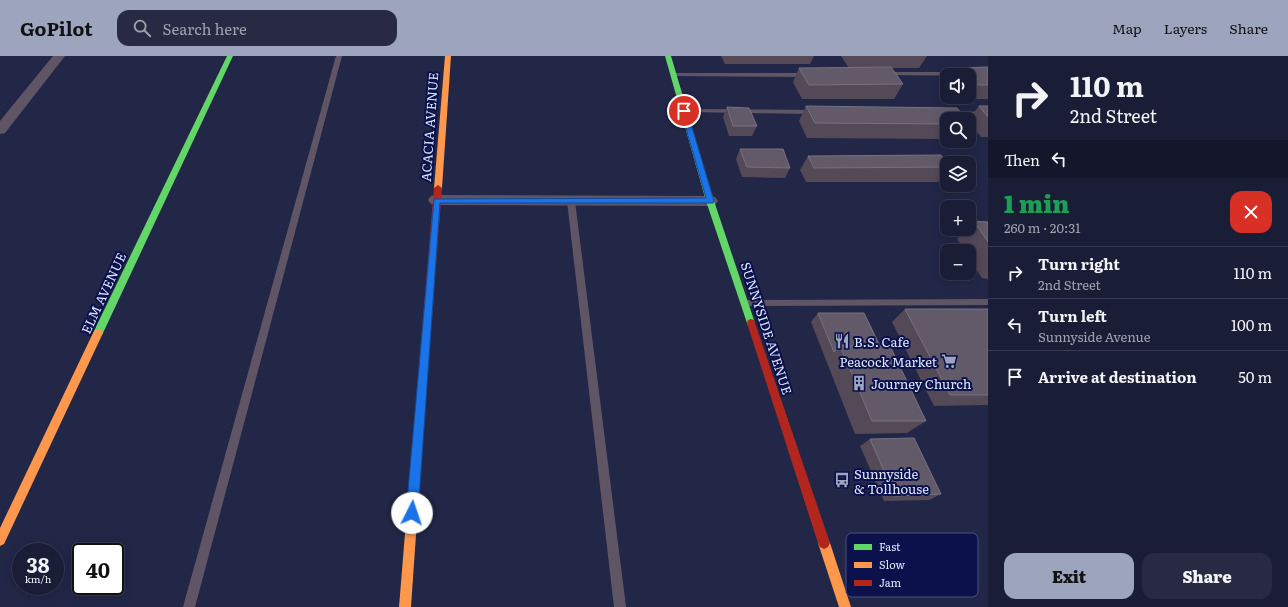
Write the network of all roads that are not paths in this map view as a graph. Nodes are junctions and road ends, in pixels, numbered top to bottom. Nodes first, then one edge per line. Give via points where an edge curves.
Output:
1 (59, 56) edge
2 (230, 56) edge
3 (339, 56) edge
4 (448, 56) edge
5 (668, 56) edge
6 (673, 74) junction
7 (877, 74) edge
8 (988, 74) edge
9 (813, 75) edge
10 (684, 111) junction
11 (824, 112) edge
12 (976, 114) edge
13 (988, 114) edge
14 (0, 130) edge
15 (436, 200) junction
16 (571, 201) junction
17 (710, 201) junction
18 (988, 302) edge
19 (745, 303) junction
20 (0, 540) edge
21 (189, 607) edge
22 (405, 607) edge
23 (620, 607) edge
24 (845, 607) edge

1 - 14 street
2 - 20 street, ELM AVENUE
3 - 21 lane
4 - 15 street, ACACIA AVENUE
5 - 6 street, SUNNYSIDE AVENUE
6 - 9 lane
6 - 10 street, SUNNYSIDE AVENUE
7 - 8 lane
10 - 11 lane
10 - 17 street, SUNNYSIDE AVENUE
12 - 13 lane
15 - 16 street
15 - 22 street, ACACIA AVENUE
16 - 17 street
16 - 23 lane
17 - 19 street, SUNNYSIDE AVENUE
18 - 19 lane
19 - 24 street, SUNNYSIDE AVENUE

